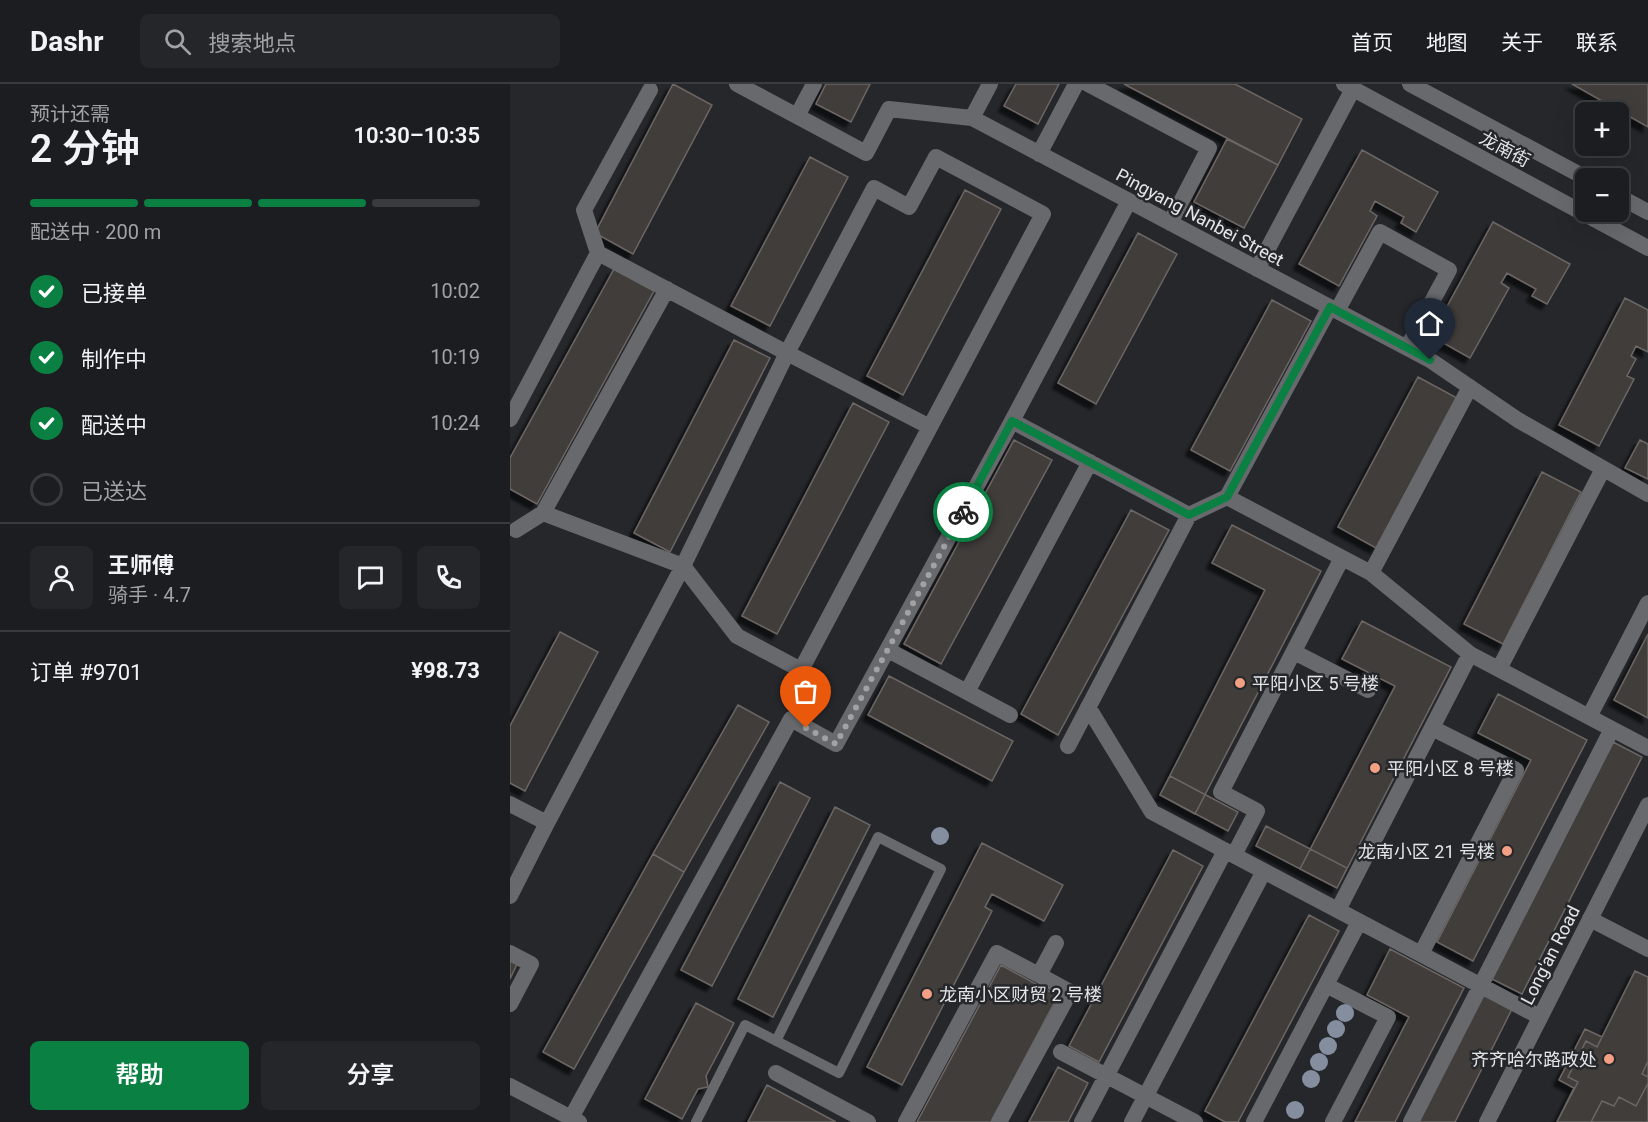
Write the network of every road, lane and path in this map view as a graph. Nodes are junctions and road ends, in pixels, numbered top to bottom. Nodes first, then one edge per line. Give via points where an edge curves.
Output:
1 (737, 84) edge
2 (814, 84) edge
3 (990, 84) edge
4 (1076, 84) edge
5 (1088, 84) edge
6 (1410, 84) edge
7 (1348, 86) edge
8 (650, 90) dead end
9 (797, 116) junction
10 (972, 118) junction
11 (1039, 154) junction
12 (1575, 172) edge
13 (1129, 201) junction
14 (1629, 202) edge
15 (1648, 212) edge
16 (1170, 223) junction
17 (1648, 248) edge
18 (598, 253) junction
19 (1257, 269) junction
20 (667, 289) junction
21 (1334, 309) junction
22 (1407, 348) junction
23 (787, 353) junction
24 (1470, 387) junction
25 (510, 419) edge
26 (1012, 421) junction
27 (930, 427) junction
28 (1089, 462) junction
29 (1604, 469) junction
30 (1648, 494) edge
31 (1227, 497) junction
32 (543, 513) junction
33 (1189, 515) junction
34 (512, 533) edge
35 (1342, 558) junction
36 (683, 566) junction
37 (1371, 573) junction
38 (1648, 603) edge
39 (888, 650) junction
40 (1293, 652) junction
41 (1470, 654) junction
42 (1499, 669) junction
43 (1368, 690) dead end
44 (967, 692) junction
45 (1088, 707) junction
46 (1010, 715) dead end
47 (1589, 717) junction
48 (1432, 728) junction
49 (1612, 729) junction
50 (1068, 746) dead end
51 (1648, 748) edge
52 (510, 804) edge
53 (1648, 805) edge
54 (547, 823) junction
55 (1230, 853) junction
56 (1264, 871) junction
57 (510, 896) edge
58 (1338, 910) junction
59 (1590, 919) junction
60 (1359, 922) junction
61 (1056, 943) dead end
62 (1648, 949) edge
63 (510, 953) edge
64 (1421, 954) junction
65 (1039, 975) junction
66 (1326, 985) junction
67 (1480, 986) junction
68 (510, 1004) edge
69 (1540, 1017) junction
70 (776, 1041) junction
71 (1060, 1052) dead end
72 (776, 1073) dead end
73 (1106, 1076) junction
74 (510, 1086) edge
75 (1146, 1096) junction
76 (575, 1120) edge
77 (696, 1122) edge
78 (868, 1122) edge
79 (906, 1122) edge
80 (999, 1122) edge
81 (1082, 1122) edge
82 (1132, 1122) edge
83 (1195, 1122) edge
84 (1254, 1122) edge
85 (1333, 1122) edge
86 (1411, 1122) edge
87 (1487, 1122) edge

1 - 9 street, Pingyang Nanbei Street
2 - 9 street
3 - 10 street
4 - 11 street
5 - 16 street via 1209,148
6 - 12 street
7 - 17 street, 龙南街
7 - 19 street
8 - 18 street via 584,210
9 - 10 street, Pingyang Nanbei Street via 866,153 890,109
10 - 11 street, Pingyang Nanbei Street
11 - 13 street, Pingyang Nanbei Street
13 - 16 street, Pingyang Nanbei Street
13 - 26 street
14 - 15 street
16 - 19 street, Pingyang Nanbei Street
18 - 20 street
18 - 25 street
19 - 21 street, Pingyang Nanbei Street
20 - 23 street
20 - 32 street
21 - 22 street, Pingyang Nanbei Street
21 - 22 street via 1380,232 1449,270
21 - 31 street
22 - 24 street, Pingyang Nanbei Street
23 - 27 street
23 - 27 street via 874,189 909,207 936,157 1043,214
23 - 36 street
24 - 29 street, Pingyang Nanbei Street via 1518,420
24 - 37 street
26 - 28 street
26 - 39 street
27 - 36 street via 801,670 737,636
28 - 33 street
28 - 44 street
29 - 30 street, Pingyang Nanbei Street
29 - 42 street
31 - 33 street
31 - 35 street
32 - 34 street
32 - 36 street
33 - 45 street
35 - 37 street
35 - 40 street
36 - 54 street
37 - 41 street
38 - 47 street
39 - 44 street
39 - 76 street via 836,744 791,719
40 - 43 street
40 - 55 street via 1221,792 1257,810
41 - 42 street
41 - 48 street
42 - 47 street
44 - 46 street
45 - 50 street
45 - 55 street via 1152,812
47 - 49 street
48 - 58 street
48 - 64 street via 1516,770
49 - 51 street
49 - 67 street
52 - 54 street
53 - 59 street, Long'an Road
54 - 57 street
55 - 56 street
55 - 73 street
56 - 58 street
56 - 75 street
58 - 60 street
59 - 62 street
59 - 69 street, Long'an Road
60 - 64 street
60 - 66 street
61 - 65 street
63 - 68 street via 531,964
64 - 67 street
65 - 79 street via 997,952
65 - 80 street via 1070,992
66 - 84 street
66 - 85 street via 1388,1017
67 - 69 street
67 - 86 street
69 - 87 street, Long'an Road
70 - 70 lane via 878,837 942,869 839,1073
70 - 77 lane via 745,1025
71 - 73 street
72 - 78 street
73 - 75 street
73 - 81 street
74 - 76 street
75 - 82 street
75 - 83 street

